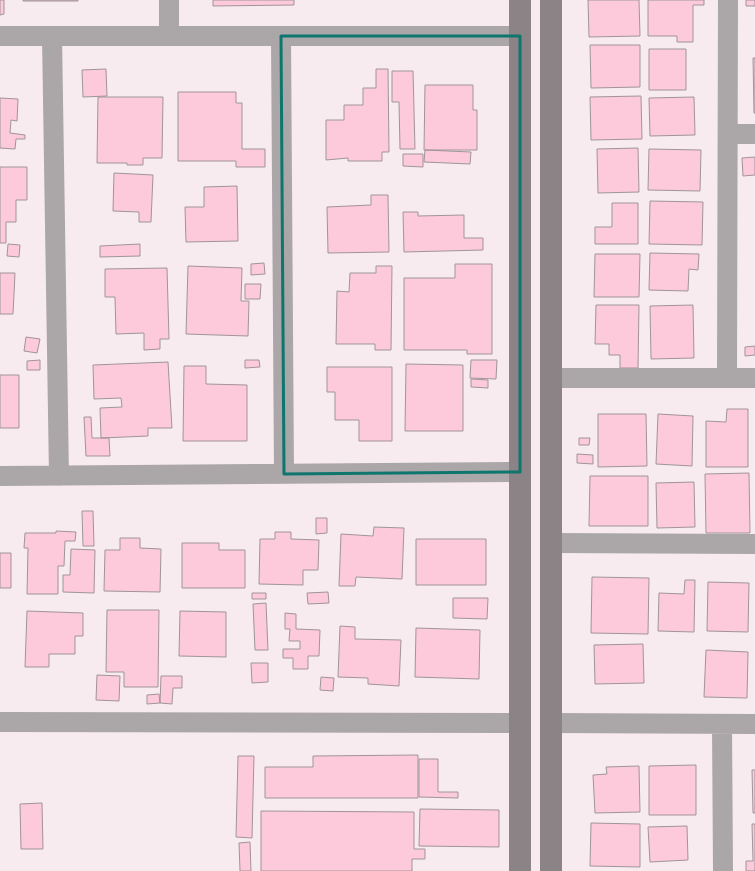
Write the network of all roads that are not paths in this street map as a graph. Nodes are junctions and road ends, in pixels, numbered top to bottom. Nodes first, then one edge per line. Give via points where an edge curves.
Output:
1 (169, 0) edge
2 (520, 0) edge
3 (551, 0) edge
4 (728, 0) edge
5 (0, 36) edge
6 (52, 36) junction
7 (169, 36) junction
8 (281, 36) junction
9 (520, 36) junction
10 (728, 134) junction
11 (755, 134) edge
12 (551, 378) junction
13 (727, 378) junction
14 (755, 378) edge
15 (520, 472) junction
16 (284, 474) junction
17 (0, 476) edge
18 (59, 476) junction
19 (551, 543) junction
20 (755, 544) edge
21 (0, 722) edge
22 (520, 723) junction
23 (551, 723) junction
24 (722, 724) junction
25 (755, 724) edge
26 (520, 871) edge
27 (547, 871) edge
28 (551, 871) edge
29 (723, 871) edge

1 - 7 street
2 - 9 street
3 - 12 street
4 - 10 street
5 - 6 street
6 - 7 street
6 - 18 street
7 - 8 street
8 - 9 street
8 - 16 street
9 - 15 street
10 - 11 street
10 - 13 street
12 - 13 street
12 - 19 street
13 - 14 street
15 - 16 street
15 - 22 street
16 - 18 street
17 - 18 street
19 - 20 street
19 - 23 street
21 - 22 street
22 - 26 street
22 - 27 street
23 - 24 street
23 - 28 street
24 - 25 street
24 - 29 street

